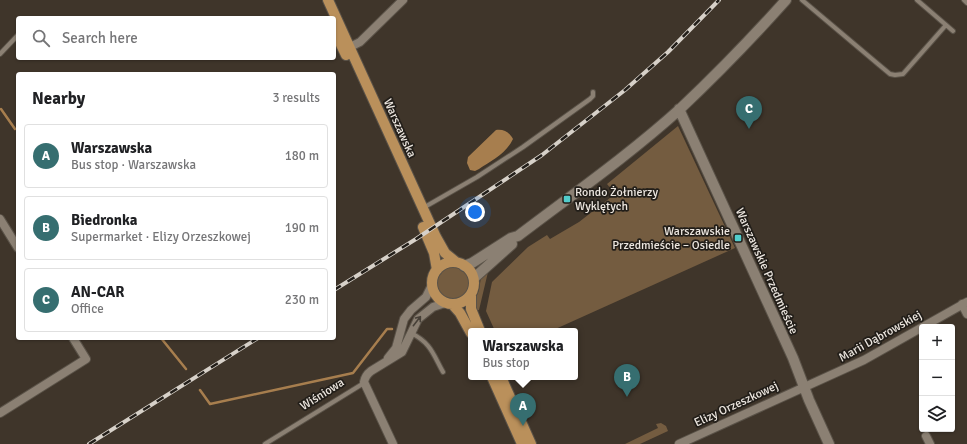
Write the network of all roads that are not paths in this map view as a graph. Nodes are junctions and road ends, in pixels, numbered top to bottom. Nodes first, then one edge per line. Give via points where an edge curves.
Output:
1 (320, 0) edge
2 (328, 0) edge
3 (403, 0) edge
4 (786, 0) edge
5 (802, 0) edge
6 (917, 0) edge
7 (964, 0) edge
8 (967, 3) edge
9 (328, 16) edge
10 (335, 16) edge
11 (336, 17) edge
12 (946, 25) junction
13 (953, 32) dead end
14 (336, 34) edge
15 (16, 36) edge
16 (350, 47) junction
17 (0, 54) edge
18 (593, 92) dead end
19 (679, 109) junction
20 (422, 209) junction
21 (0, 219) edge
22 (518, 236) junction
23 (16, 245) edge
24 (460, 264) junction
25 (437, 270) junction
26 (474, 278) junction
27 (432, 285) junction
28 (471, 296) junction
29 (964, 303) edge
30 (448, 304) junction
31 (967, 314) edge
32 (468, 328) edge
33 (479, 328) edge
34 (411, 333) junction
35 (75, 340) edge
36 (386, 360) junction
37 (443, 372) dead end
38 (493, 380) edge
39 (502, 380) edge
40 (364, 382) junction
41 (804, 387) junction
42 (0, 413) edge
43 (926, 436) dead end
44 (265, 444) edge
45 (392, 444) edge
46 (522, 444) edge
47 (531, 444) edge
48 (679, 444) edge
49 (829, 444) edge
50 (930, 444) edge

1 - 9 main road
2 - 10 main road, Warszawska
3 - 16 street via 360,42
4 - 19 street via 744,46
5 - 12 lane via 887,72 895,75 905,72
6 - 12 lane
7 - 8 lane
11 - 16 main road, Warszawska
12 - 13 lane
14 - 25 main road, Warszawska via 428,238 436,258
15 - 17 lane
16 - 20 main road, Warszawska
18 - 20 lane via 590,100 523,147 477,178
19 - 22 street via 621,158
19 - 41 street, Warszawskie Przedmieście
20 - 24 main road, Warszawska via 443,249
21 - 23 street
22 - 24 street via 472,263
22 - 26 street
24 - 25 main road via 445,264
24 - 26 main road via 471,272
25 - 27 main road via 432,278
26 - 28 main road
27 - 30 main road via 437,297
27 - 36 street, Wiśniowa via 426,297 404,319 396,348
28 - 30 main road via 461,303
28 - 33 main road via 471,309
29 - 31 street
29 - 41 street, Marii Dąbrowskiej via 864,360
30 - 32 main road via 460,313
34 -> 30 street, Wiśniowa via 421,316 433,307
34 - 36 street, Wiśniowa via 402,352
34 - 37 lane via 422,338 430,346
35 - 42 street via 86,359
36 - 40 street, Wiśniowa via 367,374
38 - 46 main road
39 - 47 main road
40 - 44 lane, Wiśniowa
40 - 45 street
41 - 48 street, Elizy Orzeszkowej
41 - 49 street, Warszawskie Przedmieście
43 - 50 street

